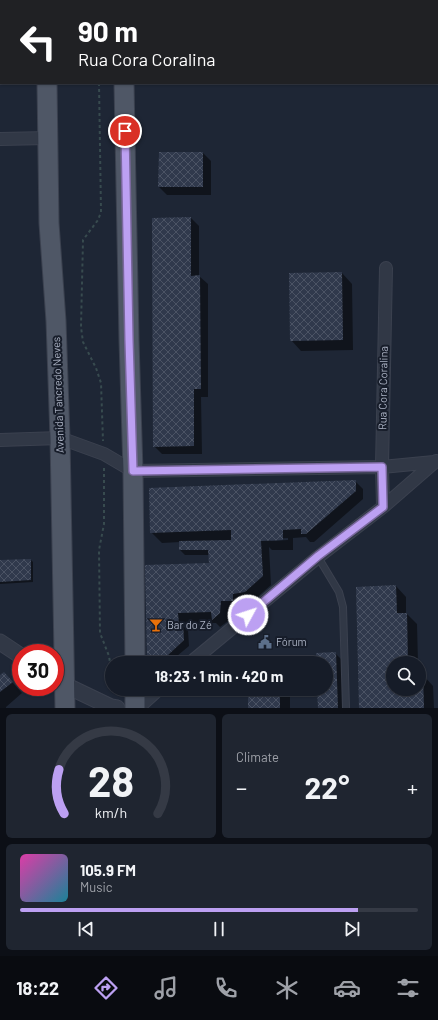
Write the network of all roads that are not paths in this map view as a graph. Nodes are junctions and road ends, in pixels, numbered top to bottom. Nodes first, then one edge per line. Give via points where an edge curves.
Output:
1 (47, 84) edge
2 (124, 84) edge
3 (48, 138) junction
4 (0, 139) edge
5 (386, 268) dead end
6 (60, 438) junction
7 (0, 440) edge
8 (436, 461) edge
9 (382, 467) junction
10 (133, 471) junction
11 (383, 507) junction
12 (318, 556) junction
13 (0, 642) edge
14 (60, 644) edge
15 (12, 650) edge
16 (135, 656) edge
17 (198, 656) edge
18 (64, 684) edge
19 (63, 696) edge
20 (136, 696) edge
21 (151, 696) edge
22 (65, 708) edge
23 (114, 708) edge
24 (137, 708) edge
25 (346, 708) edge

1 - 3 main road, Avenida Tancredo Neves
2 - 10 main road
3 - 4 street
3 - 6 main road, Avenida Tancredo Neves
5 - 9 street, Rua Cora Coralina
6 - 7 street
6 - 10 street via 104,454
6 - 14 main road, Avenida Tancredo Neves
8 - 9 street
8 - 11 street
9 - 10 street
9 - 11 street, Rua Cora Coralina
10 - 16 main road
11 - 12 street
12 - 17 street
12 - 25 lane via 338,592 343,607
13 - 15 street
18 - 23 street
19 - 22 main road, Avenida Tancredo Neves
20 - 24 main road
21 - 24 street

